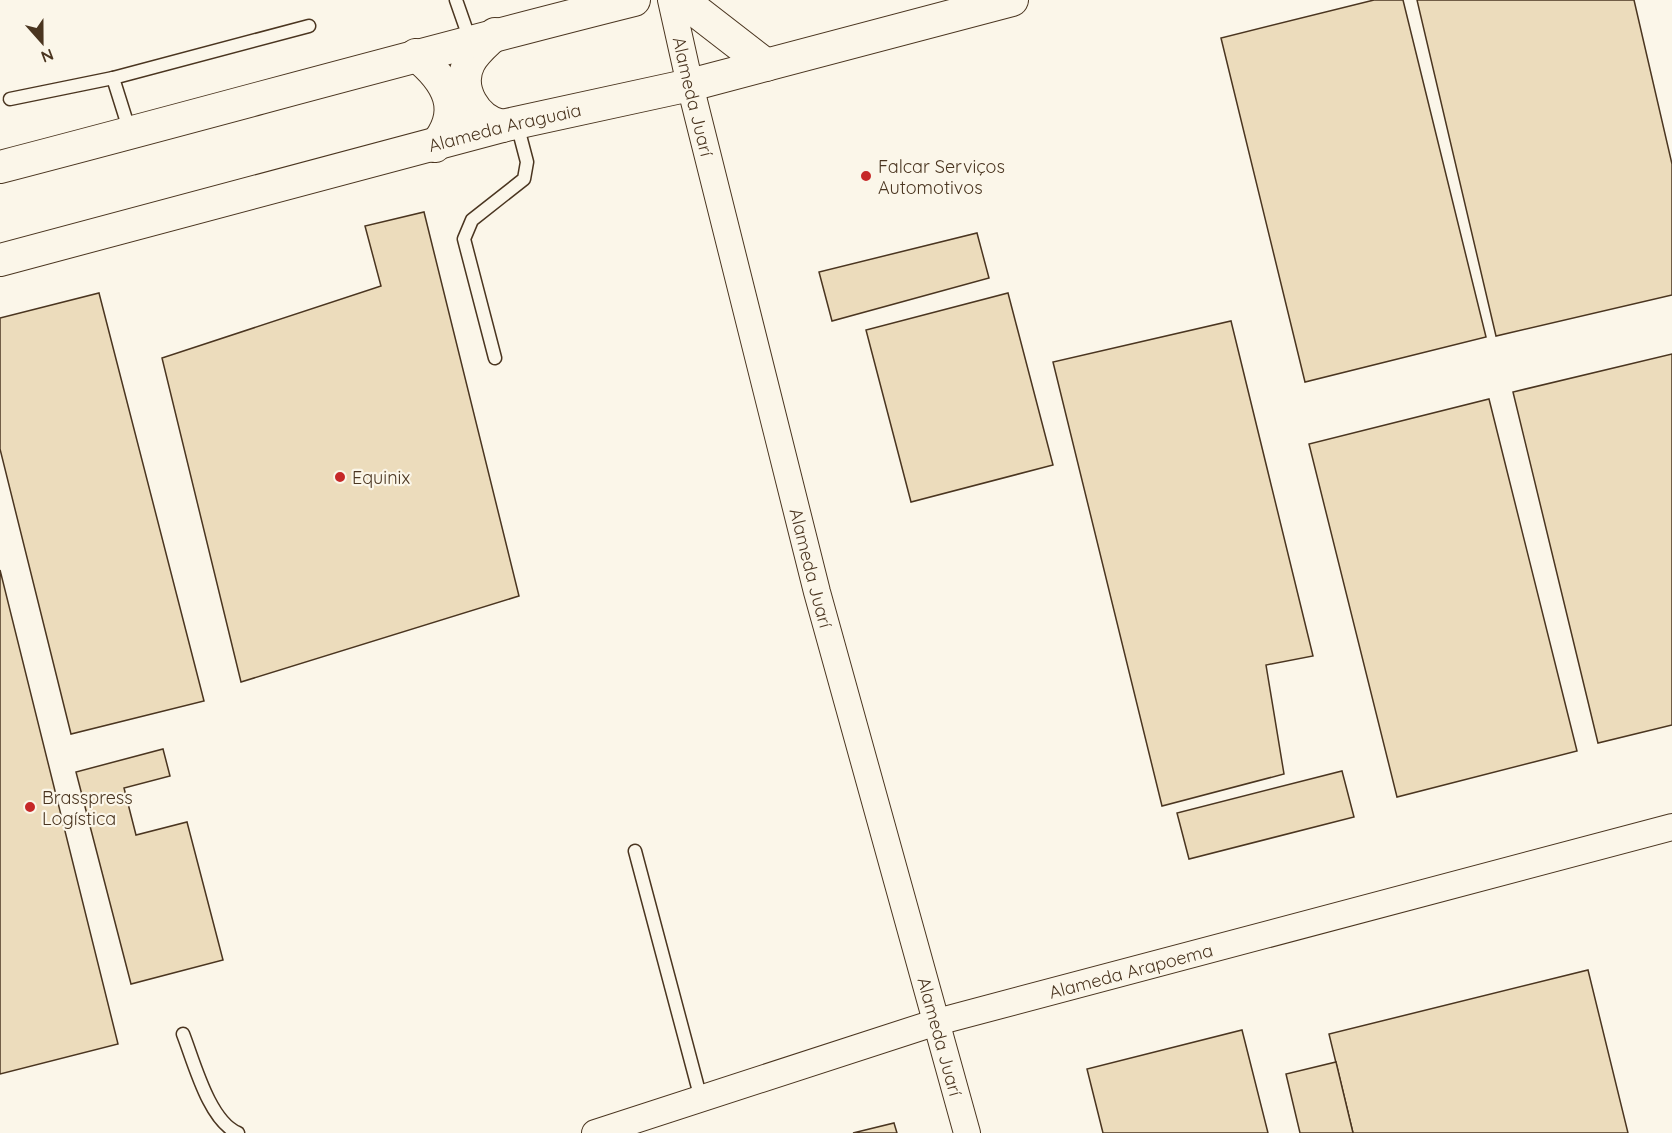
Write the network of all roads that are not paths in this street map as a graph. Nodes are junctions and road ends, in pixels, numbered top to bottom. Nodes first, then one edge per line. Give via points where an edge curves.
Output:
1 (456, 0) edge
2 (633, 0) edge
3 (671, 0) edge
4 (682, 0) edge
5 (1011, 0) edge
6 (309, 26) dead end
7 (482, 37) junction
8 (416, 55) junction
9 (766, 64) junction
10 (113, 78) junction
11 (690, 85) junction
12 (10, 99) dead end
13 (510, 125) junction
14 (131, 133) junction
15 (435, 146) junction
16 (0, 167) edge
17 (0, 260) edge
18 (495, 358) dead end
19 (1672, 827) edge
20 (635, 851) dead end
21 (937, 1022) junction
22 (183, 1034) dead end
23 (701, 1099) junction
24 (238, 1133) edge
25 (595, 1133) edge
26 (966, 1133) edge

1 - 7 lane
2 - 7 street
3 - 11 street, Alameda Juarí
4 - 9 street
5 - 9 street, Alameda Araguaia
6 - 10 lane
7 - 8 street
7 - 13 street via 467,65 472,107 483,118
8 - 14 street
8 - 15 street via 437,74 450,99 448,130
9 - 11 street, Alameda Araguaia
10 - 12 lane
10 - 14 lane
11 - 13 street, Alameda Araguaia
11 - 21 street, Alameda Juarí via 817,592
13 - 15 street, Alameda Araguaia
13 - 18 lane via 527,162 524,179 472,220 464,239
14 - 16 street
15 - 17 street, Alameda Araguaia
19 - 21 street, Alameda Arapoema
20 - 23 lane
21 - 23 street, Alameda Arapoema
21 - 26 street, Alameda Juarí
22 - 24 lane via 211,1106 228,1129
23 - 25 street, Alameda Arapoema

